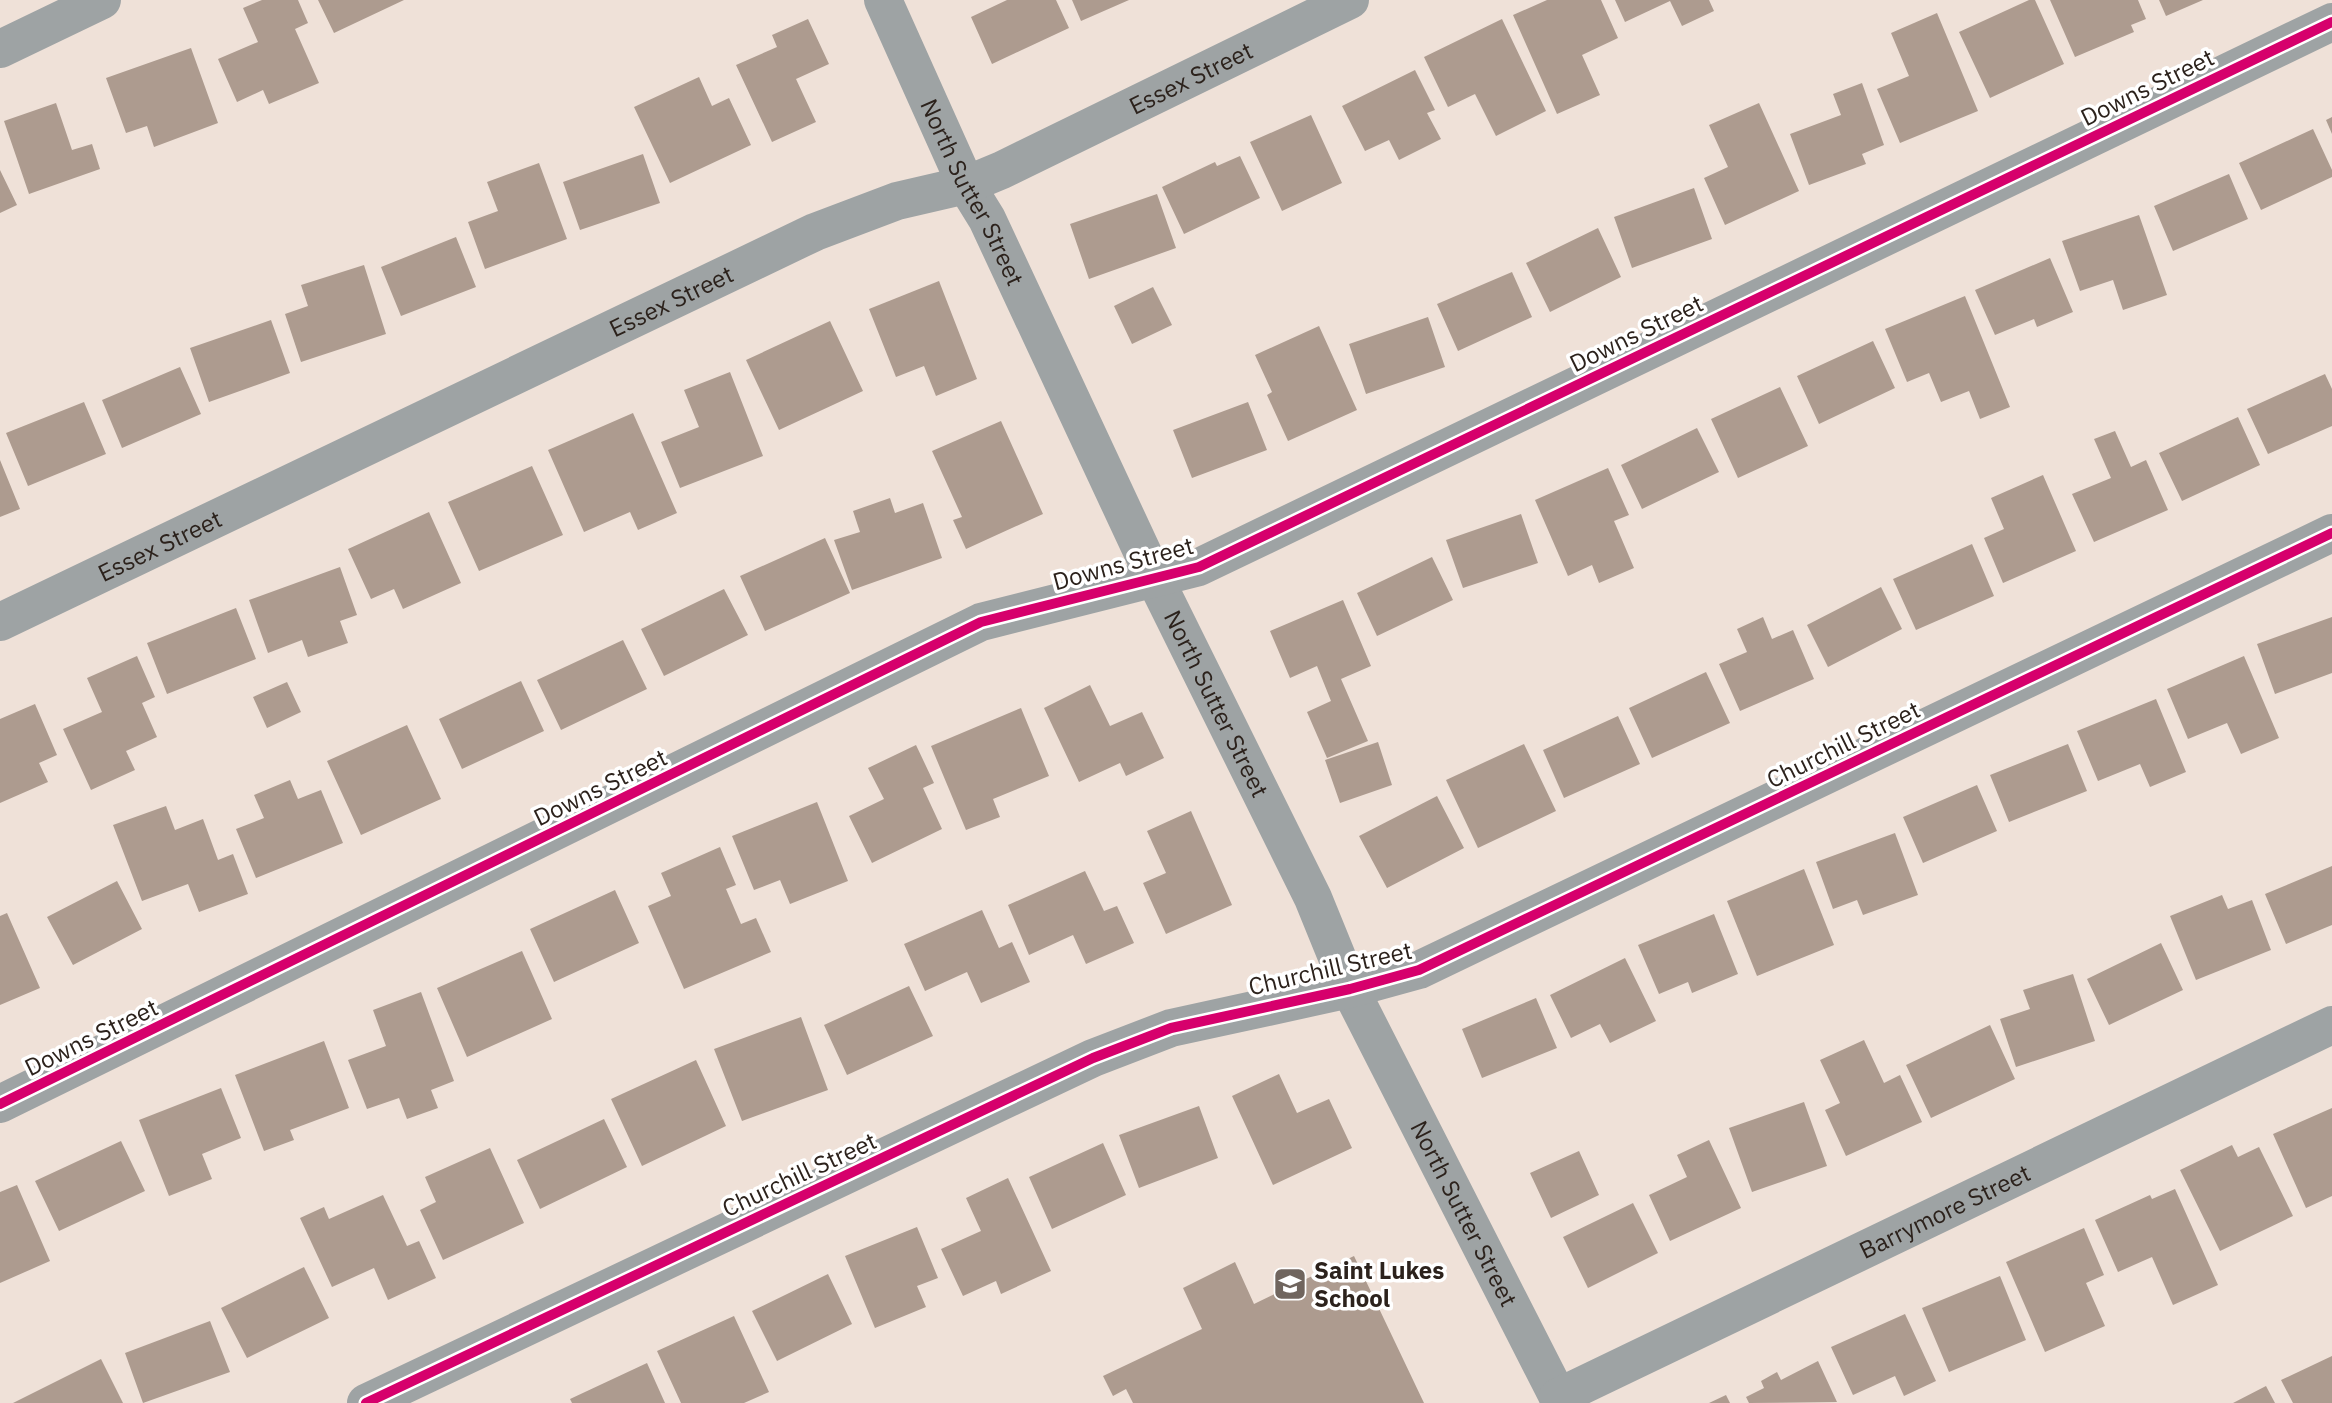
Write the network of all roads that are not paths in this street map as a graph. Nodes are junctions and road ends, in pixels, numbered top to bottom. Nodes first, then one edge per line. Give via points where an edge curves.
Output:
1 (102, 0) edge
2 (883, 0) edge
3 (1350, 0) edge
4 (2332, 22) edge
5 (0, 49) edge
6 (966, 185) junction
7 (2332, 533) edge
8 (1154, 577) junction
9 (0, 622) edge
10 (1350, 989) junction
11 (2332, 1025) edge
12 (0, 1104) edge
13 (1560, 1400) edge
14 (366, 1403) edge

1 - 5 street
2 - 6 street, North Sutter Street
3 - 6 street, Essex Street
4 - 8 street, Downs Street via 1199,566
6 - 8 street, North Sutter Street via 987,219
6 - 9 street, Essex Street via 897,201 815,232
7 - 10 street, Churchill Street via 1419,970
8 - 10 street, North Sutter Street via 1313,898
8 - 12 street, Downs Street via 981,622
10 - 13 street, North Sutter Street
10 - 14 street, Churchill Street via 1171,1028 1093,1058
11 - 13 street, Barrymore Street

